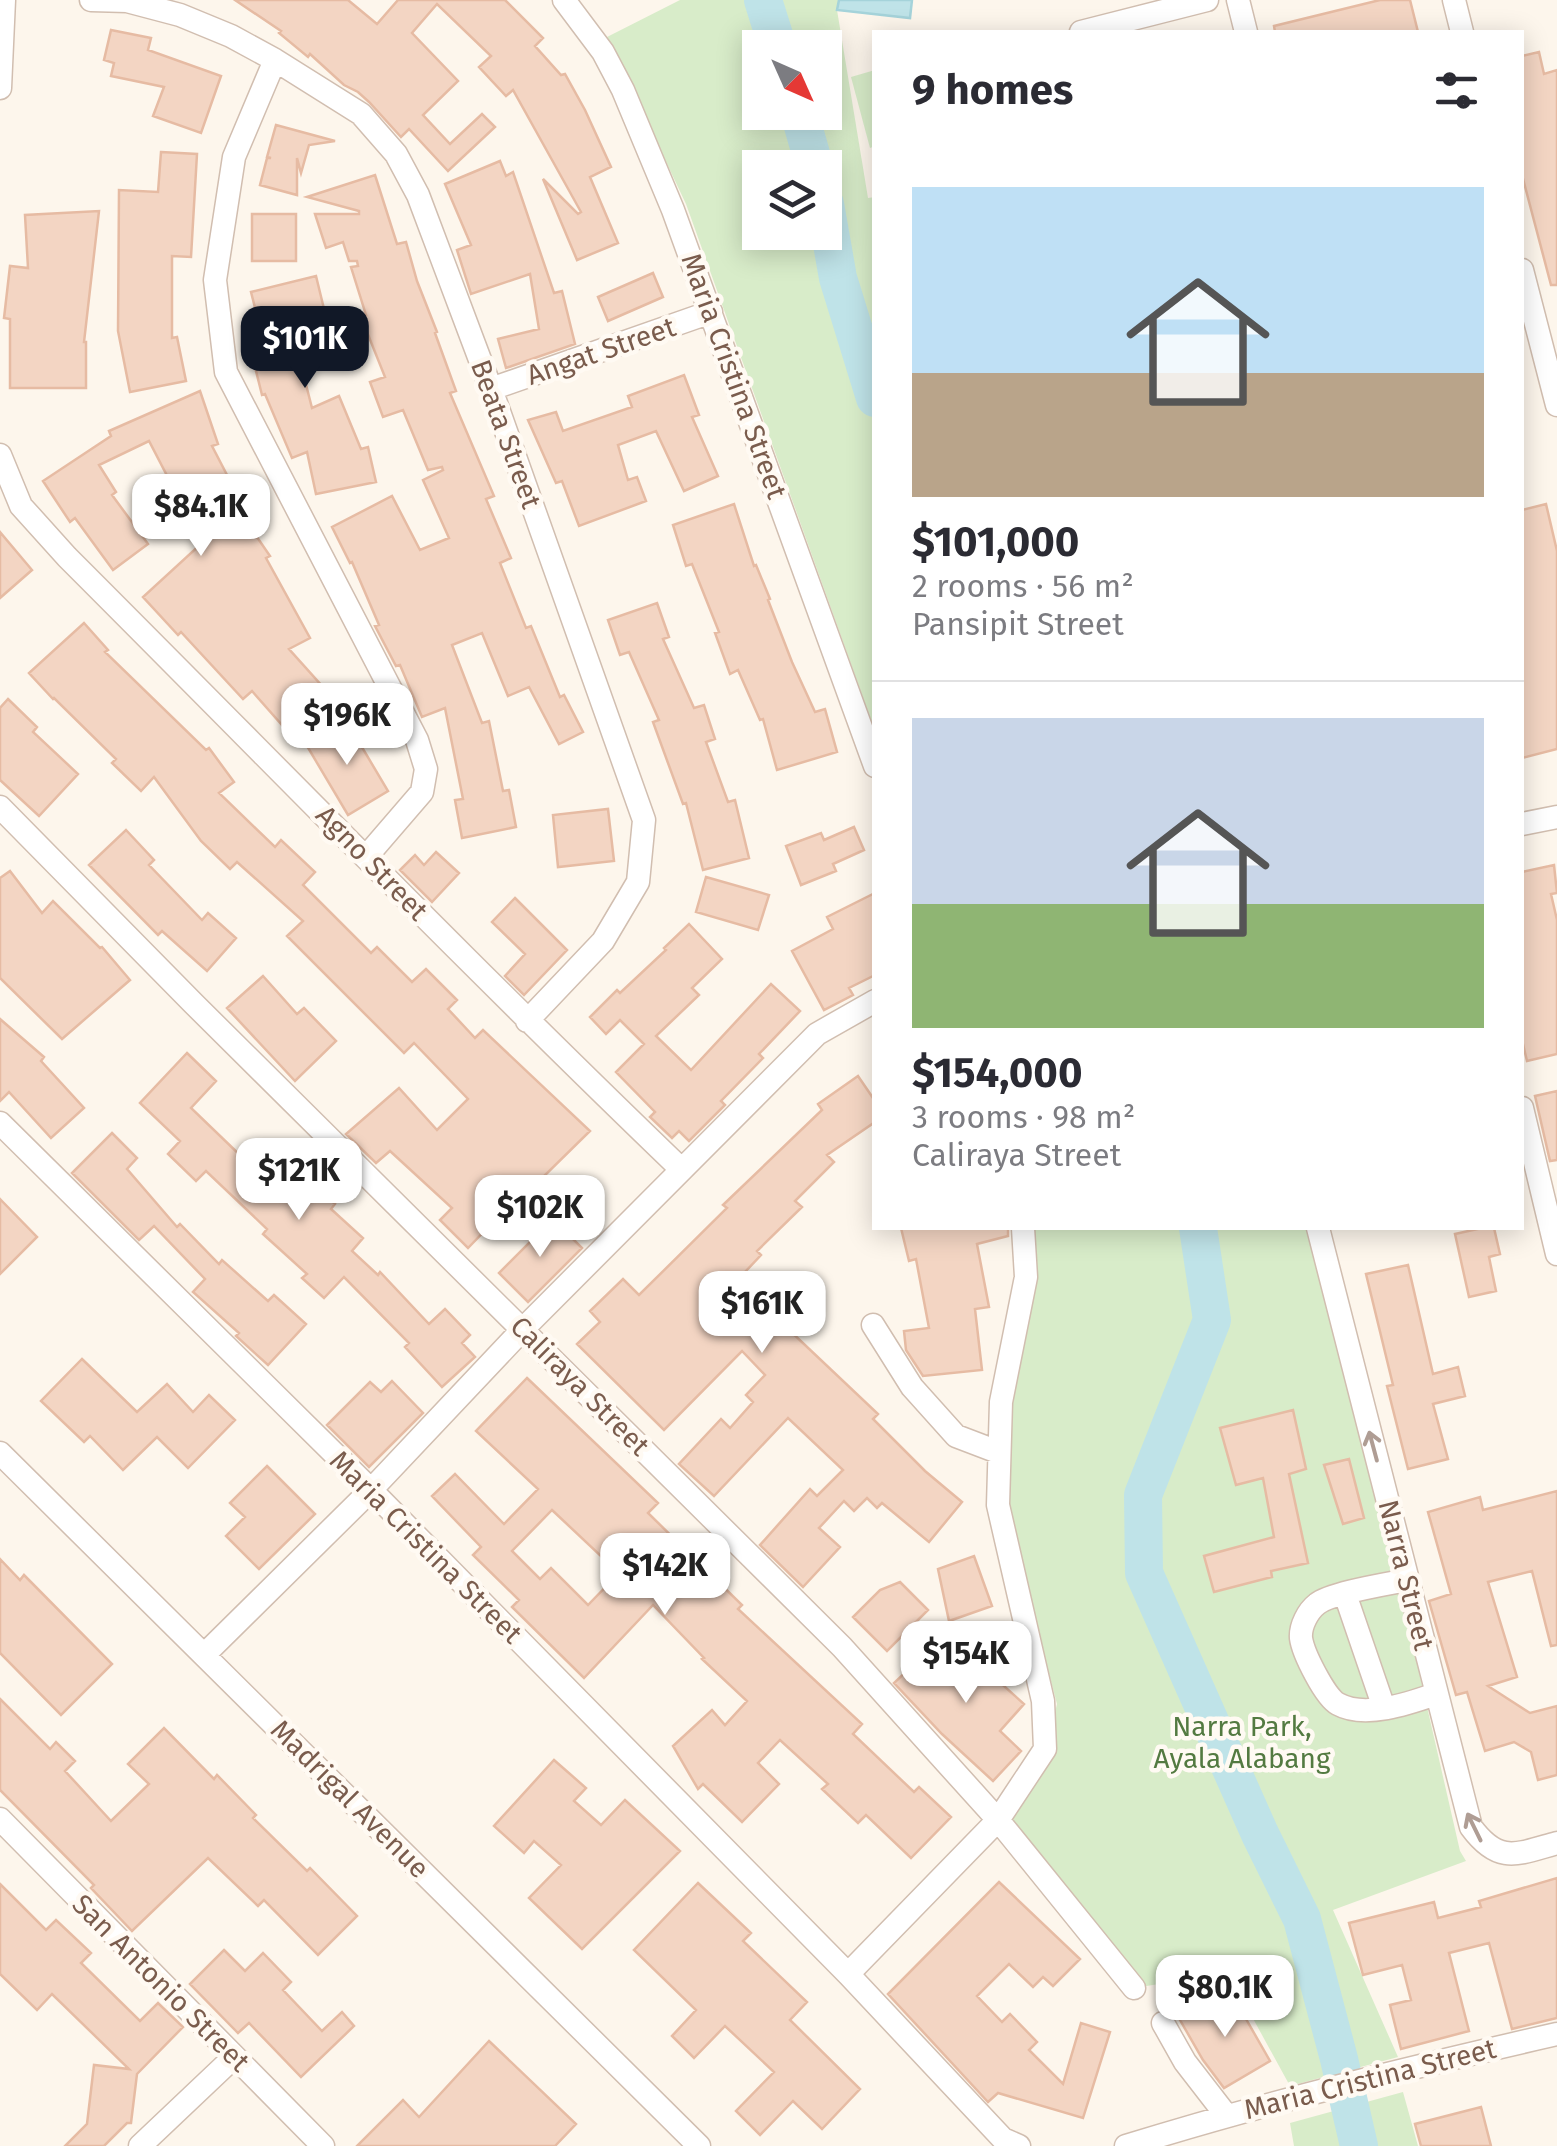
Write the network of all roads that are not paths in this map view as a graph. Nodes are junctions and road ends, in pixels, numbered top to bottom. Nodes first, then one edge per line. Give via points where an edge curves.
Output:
1 (4, 0) edge
2 (91, 0) edge
3 (564, 0) edge
4 (1208, 0) edge
5 (1238, 0) edge
6 (1454, 0) edge
7 (1129, 9) edge
8 (1084, 30) edge
9 (1246, 30) edge
10 (1462, 30) edge
11 (275, 60) junction
12 (0, 88) edge
13 (1524, 278) edge
14 (711, 312) junction
15 (492, 389) junction
16 (1557, 405) edge
17 (0, 456) edge
18 (10, 510) edge
19 (872, 758) edge
20 (0, 807) edge
21 (1557, 817) edge
22 (1524, 824) edge
23 (366, 857) junction
24 (872, 1002) edge
25 (527, 1020) junction
26 (1524, 1116) edge
27 (0, 1122) edge
28 (681, 1169) junction
29 (1023, 1230) edge
30 (1318, 1230) edge
31 (1557, 1254) edge
32 (874, 1325) dead end
33 (523, 1329) junction
34 (998, 1452) junction
35 (0, 1453) edge
36 (370, 1490) junction
37 (1406, 1580) junction
38 (1345, 1594) junction
39 (205, 1654) junction
40 (1436, 1694) junction
41 (1384, 1708) junction
42 (0, 1819) edge
43 (998, 1820) junction
44 (1557, 1843) edge
45 (848, 1974) junction
46 (1134, 1988) dead end
47 (1163, 2023) dead end
48 (1557, 2034) edge
49 (234, 2057) junction
50 (1226, 2115) junction
51 (140, 2146) edge
52 (323, 2146) edge
53 (699, 2146) edge
54 (1019, 2146) edge
55 (1126, 2146) edge

1 - 12 street
2 - 11 street, Beata Street via 126,0 180,16
3 - 14 street, Maria Cristina Street via 624,90
4 - 7 street
5 - 9 street
6 - 10 street
7 - 8 street
11 - 15 street, Beata Street via 361,114 396,154
11 - 23 street via 234,157 216,280 226,372 417,740 426,769 422,792
13 - 16 street
14 - 15 street, Angat Street
14 - 19 street, Maria Cristina Street
15 - 25 street, Beata Street via 644,820 638,882 630,897 604,941
17 - 18 street, Agno Street
18 - 23 street, Agno Street via 81,570
20 - 33 street, Caliraya Street
21 - 22 street
23 - 25 street, Agno Street
24 - 28 street via 816,1034
25 - 28 street, Agno Street
26 - 31 street
27 - 36 street, Maria Cristina Street
28 - 33 street
29 - 34 street via 1026,1277
37 -> 30 street, Narra Street
32 - 34 street via 912,1387 956,1436
33 - 36 street
33 - 43 street, Caliraya Street via 842,1647
34 - 43 street via 998,1505 1044,1701 1045,1748
35 - 39 street, Madrigal Avenue
36 - 39 street
36 - 45 street, Maria Cristina Street
37 - 38 street
37 - 40 street, Narra Street
38 - 41 street
38 - 41 street via 1320,1600 1300,1636 1322,1690 1339,1705
39 - 53 street, Madrigal Avenue
40 - 41 street
44 -> 40 street, Narra Street via 1511,1856 1483,1844 1471,1827
42 - 49 street, San Antonio Street
43 - 45 street
43 - 46 street, Caliraya Street
45 - 54 street, Maria Cristina Street via 1003,2139
47 - 50 street
48 - 50 street, Maria Cristina Street
49 - 51 street
49 - 52 street, San Antonio Street
50 - 55 street, Maria Cristina Street

